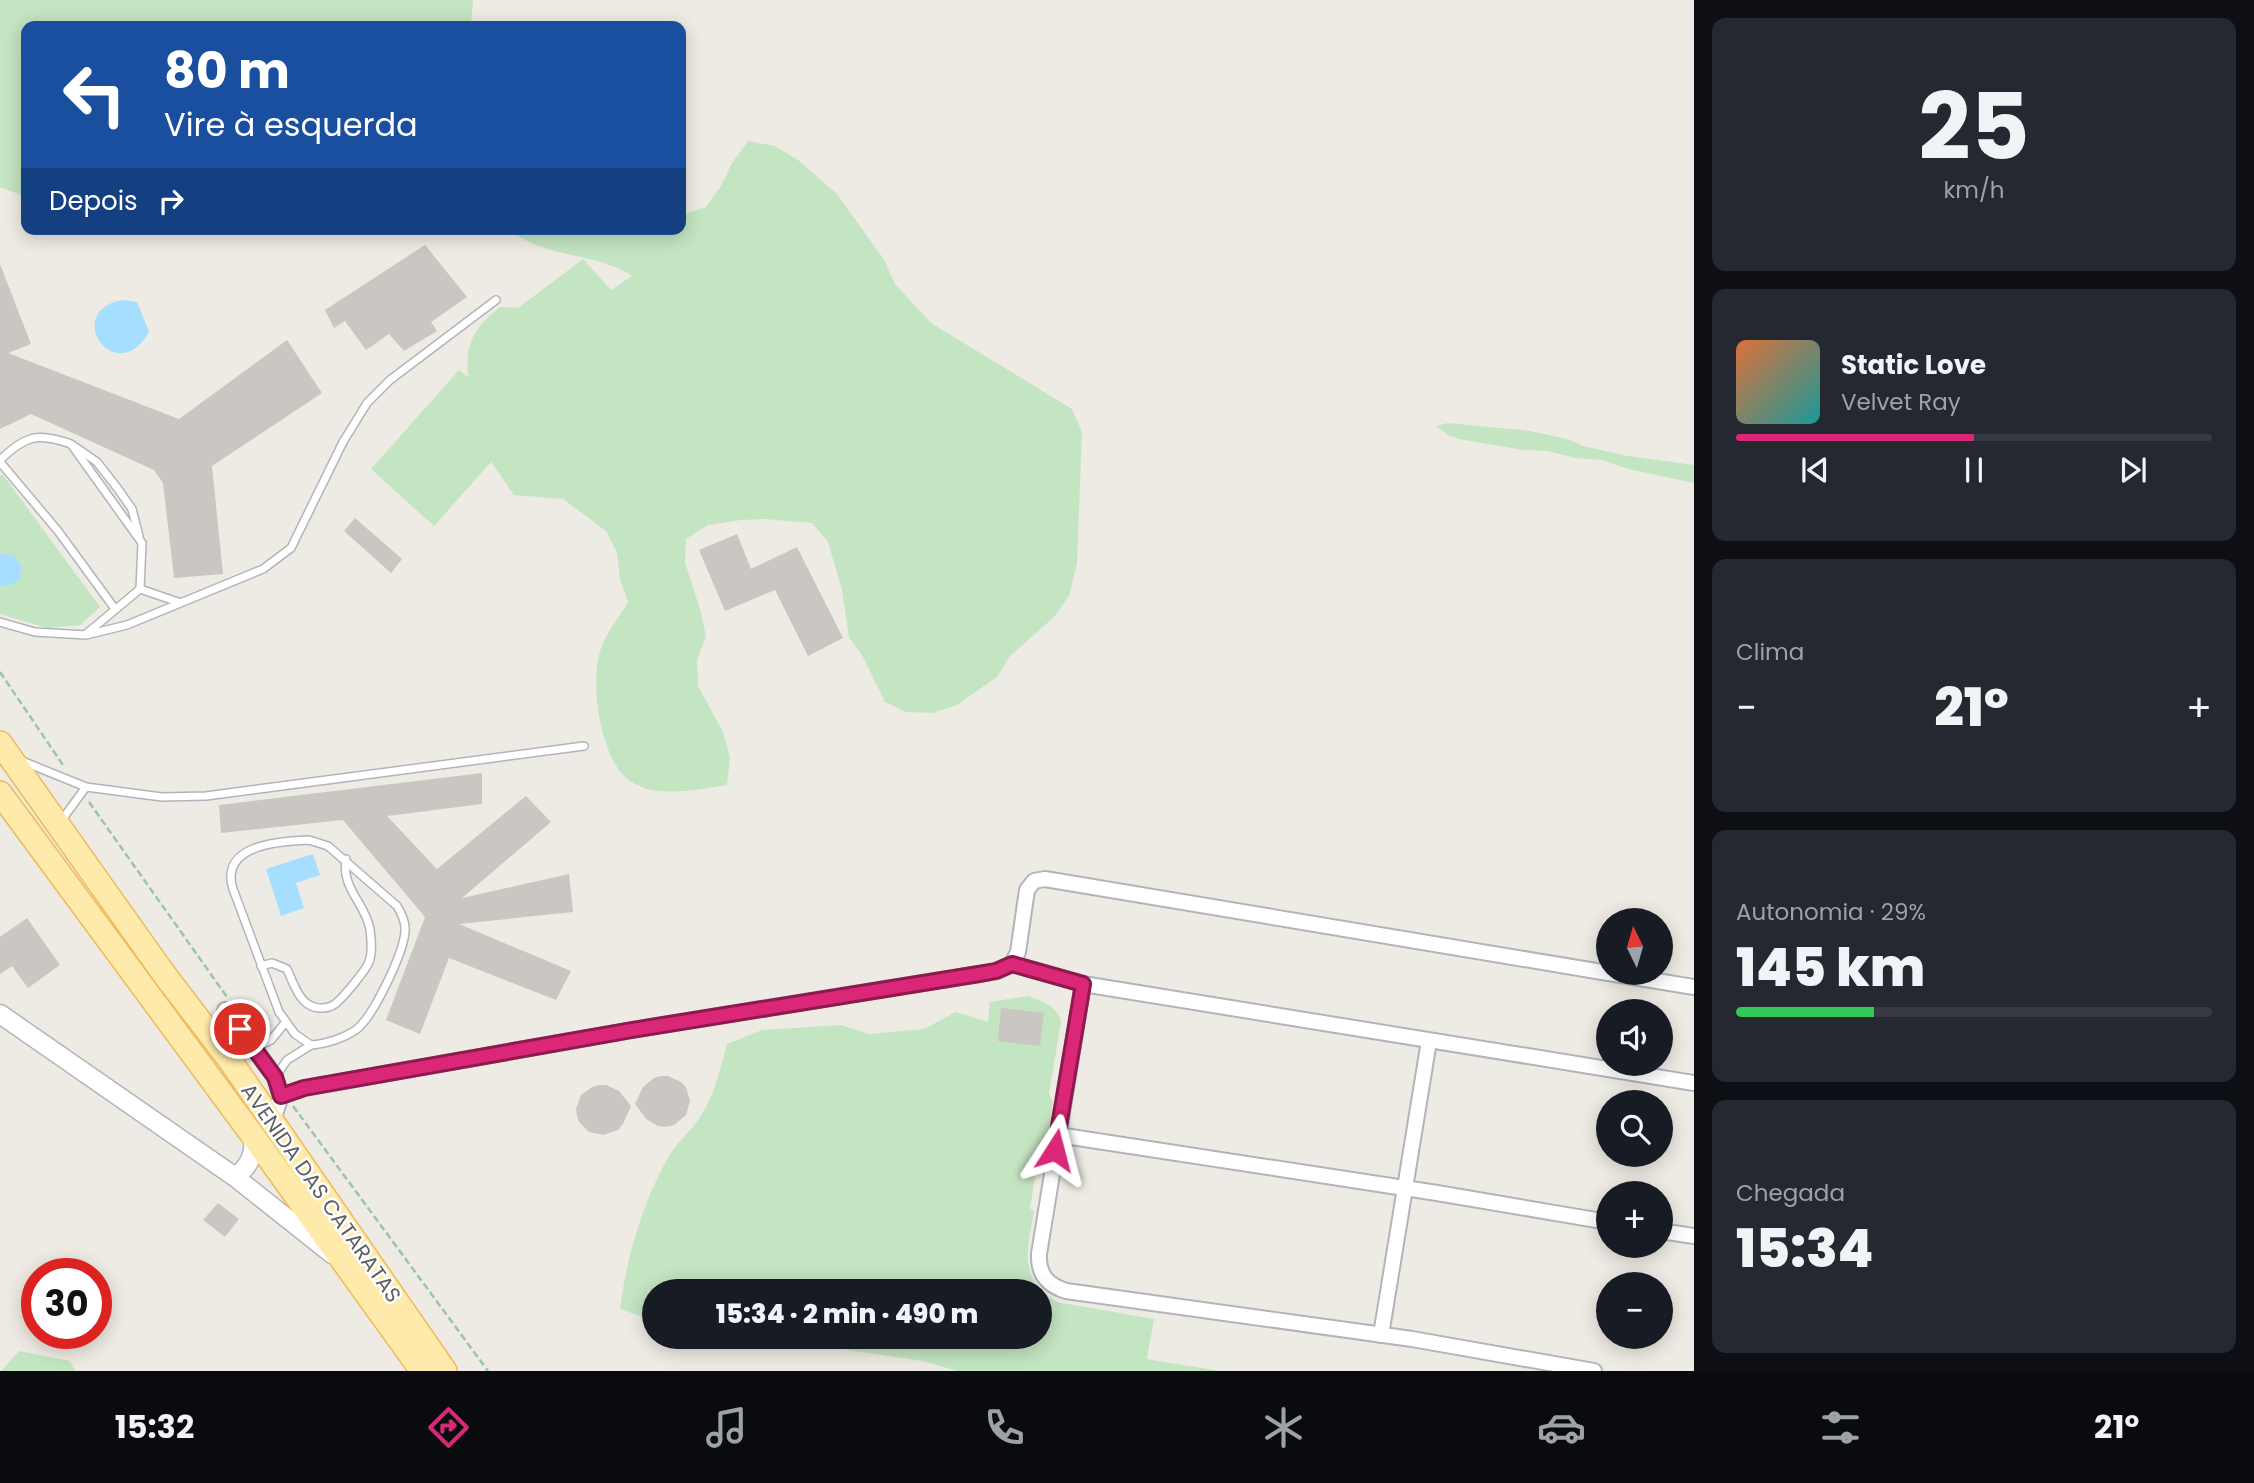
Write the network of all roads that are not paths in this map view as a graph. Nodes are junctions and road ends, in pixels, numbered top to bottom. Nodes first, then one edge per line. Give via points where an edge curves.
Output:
1 (496, 300) dead end
2 (71, 444) junction
3 (0, 461) edge
4 (142, 543) junction
5 (140, 589) junction
6 (179, 603) junction
7 (115, 609) junction
8 (0, 622) edge
9 (86, 635) junction
10 (584, 746) dead end
11 (4, 749) edge
12 (86, 787) junction
13 (0, 793) edge
14 (59, 824) junction
15 (346, 859) junction
16 (1012, 964) junction
17 (261, 966) junction
18 (1596, 971) edge
19 (1083, 984) junction
20 (1673, 984) edge
21 (1694, 988) edge
22 (225, 1010) dead end
23 (0, 1014) edge
24 (285, 1023) junction
25 (1429, 1041) junction
26 (311, 1045) junction
27 (254, 1048) junction
28 (229, 1059) junction
29 (275, 1077) junction
30 (1694, 1083) edge
31 (281, 1096) junction
32 (272, 1123) junction
33 (1058, 1135) junction
34 (253, 1136) junction
35 (235, 1177) junction
36 (1405, 1188) junction
37 (1596, 1220) edge
38 (1673, 1233) edge
39 (1694, 1236) edge
40 (346, 1265) junction
41 (1381, 1335) junction
42 (422, 1371) edge
43 (445, 1371) edge
44 (1594, 1371) edge

1 - 6 lane via 390,380 367,403 291,548 263,569
2 - 3 lane via 31,438 16,444
2 - 4 lane
2 - 4 lane via 97,462 118,489 132,509
3 - 7 lane
4 - 5 lane
5 - 6 lane
5 - 7 lane
6 - 9 lane via 127,625
7 - 9 lane
8 - 9 lane via 35,632
10 - 12 lane via 206,796 162,797
11 - 12 lane
11 - 14 main road, AVENIDA DAS CATARATAS
12 - 14 lane
13 - 34 main road, AVENIDA DAS CATARATAS
14 - 28 main road, AVENIDA DAS CATARATAS
15 - 17 lane via 309,840 270,844 246,851 236,860 230,881
15 - 17 lane via 348,886 369,926 369,963 335,1004 322,1008 302,999 287,969 272,963
15 - 26 lane via 397,906 405,924 404,939 376,1005 363,1023 350,1033
16 - 18 street via 1027,890 1034,881 1045,878
16 - 19 street
16 - 31 street via 996,971 632,1030 304,1088
17 - 24 lane
19 - 25 street
19 - 33 street
20 - 21 street
22 - 27 street
23 - 35 street
24 - 26 lane
24 - 27 lane via 271,1040
25 - 30 street
25 - 36 street
26 - 29 lane via 287,1059
27 - 28 street
27 - 29 street
28 - 32 main road, AVENIDA DAS CATARATAS
29 - 31 street
31 - 32 street
32 - 43 main road, AVENIDA DAS CATARATAS
33 - 36 street
33 - 41 street via 1039,1254 1041,1271 1050,1284 1066,1291
34 - 35 street via 251,1160
34 - 40 main road, AVENIDA DAS CATARATAS
35 - 40 street
36 - 37 street
36 - 41 street
38 - 39 street
40 - 42 main road, AVENIDA DAS CATARATAS
41 - 44 street

